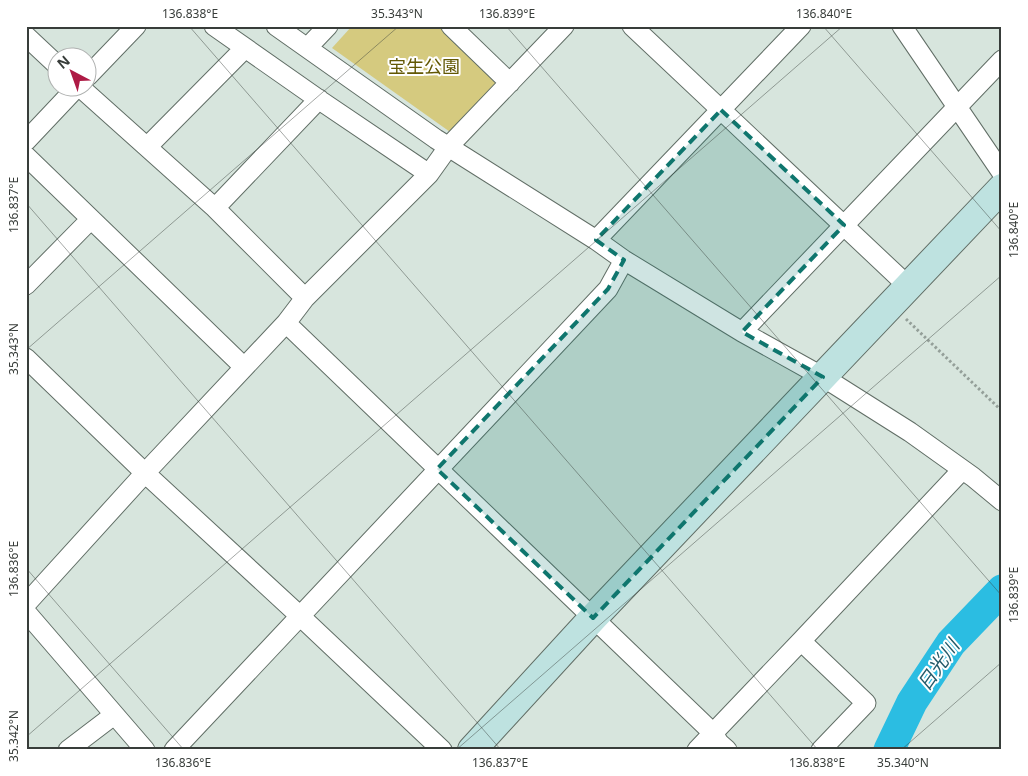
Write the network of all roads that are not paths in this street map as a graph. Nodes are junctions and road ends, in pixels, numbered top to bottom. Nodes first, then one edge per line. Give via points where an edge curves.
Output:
1 (136, 26) edge
2 (214, 26) edge
3 (276, 26) edge
4 (328, 26) edge
5 (451, 26) edge
6 (564, 26) edge
7 (632, 26) edge
8 (801, 26) edge
9 (902, 26) edge
10 (26, 36) edge
11 (245, 48) junction
12 (307, 48) junction
13 (48, 57) edge
14 (1002, 60) edge
15 (98, 66) edge
16 (510, 83) junction
17 (67, 98) edge
18 (92, 98) edge
19 (319, 99) junction
20 (958, 106) junction
21 (721, 110) junction
22 (26, 141) edge
23 (449, 146) junction
24 (147, 147) junction
25 (26, 156) edge
26 (1002, 173) edge
27 (429, 174) junction
28 (1002, 188) edge
29 (215, 208) junction
30 (91, 219) junction
31 (844, 225) junction
32 (596, 240) junction
33 (624, 260) junction
34 (26, 284) edge
35 (900, 296) junction
36 (305, 298) junction
37 (286, 323) junction
38 (742, 332) junction
39 (26, 358) edge
40 (244, 367) junction
41 (823, 378) junction
42 (437, 469) junction
43 (962, 470) junction
44 (145, 473) junction
45 (1002, 501) edge
46 (26, 604) edge
47 (26, 612) edge
48 (300, 616) junction
49 (593, 618) junction
50 (801, 641) junction
51 (114, 714) junction
52 (713, 733) junction
53 (68, 750) edge
54 (145, 750) edge
55 (174, 750) edge
56 (442, 750) edge
57 (472, 750) edge
58 (697, 750) edge
59 (727, 750) edge
60 (821, 750) edge

1 - 15 street
2 - 11 street
3 - 12 street
4 - 12 street
5 - 16 street
6 - 16 street
7 - 21 street
8 - 21 street
9 - 20 street
10 - 13 street
11 - 19 street
11 - 24 street
12 - 23 street
14 - 20 street
16 - 23 street
17 - 22 street
18 - 24 street
19 - 27 street
19 - 29 street
20 - 26 street
20 - 31 street
21 - 31 street
21 - 32 street
23 - 27 street
23 - 32 street
24 - 29 street
25 - 30 street
27 - 36 street
28 - 35 street
29 - 36 street
30 - 34 street
30 - 40 street
31 - 35 street
31 - 38 street
32 - 33 street
33 - 38 street
33 - 42 street via 608,289
35 - 41 street
36 - 37 street
37 - 40 street
37 - 42 street
38 - 41 street
39 - 44 street
40 - 44 street
41 - 43 street via 910,432
41 - 49 street
42 - 48 street
42 - 49 street
43 - 45 street
43 - 50 street
44 - 46 street
44 - 48 street
47 - 51 street
48 - 55 street
48 - 56 street
49 - 52 street
49 - 57 street
50 - 52 street
50 - 60 street via 866,703
51 - 53 street
51 - 54 street
52 - 58 street
52 - 59 street

